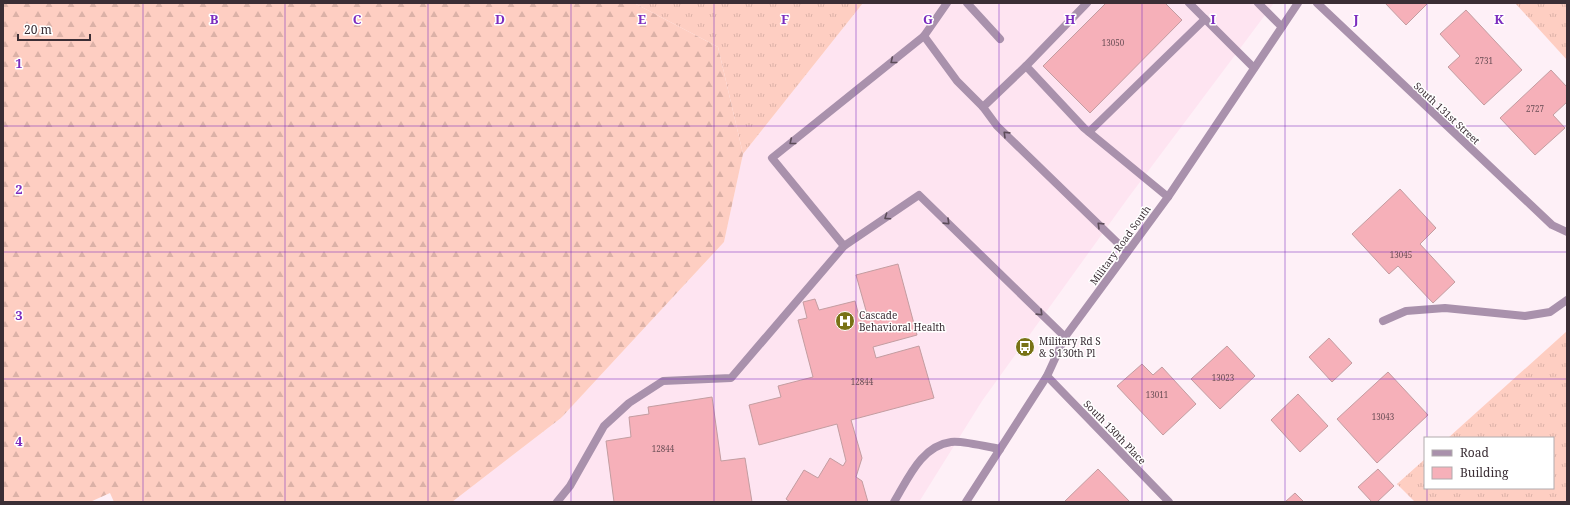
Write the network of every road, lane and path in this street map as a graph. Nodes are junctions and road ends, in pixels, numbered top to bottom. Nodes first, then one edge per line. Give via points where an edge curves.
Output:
1 (947, 3) edge
2 (967, 3) edge
3 (1087, 3) edge
4 (1189, 3) edge
5 (1258, 3) edge
6 (1298, 3) edge
7 (1317, 3) edge
8 (1206, 19) junction
9 (1282, 27) junction
10 (924, 36) junction
11 (1000, 39) dead end
12 (1026, 66) junction
13 (1254, 68) junction
14 (983, 107) junction
15 (1089, 132) junction
16 (1168, 197) junction
17 (1567, 232) edge
18 (844, 246) junction
19 (1127, 252) junction
20 (1567, 300) edge
21 (1383, 321) dead end
22 (1065, 337) junction
23 (1047, 376) junction
24 (1000, 449) junction
25 (557, 502) edge
26 (894, 502) edge
27 (966, 502) edge
28 (1169, 502) edge

1 - 10 street
2 - 11 street
3 - 12 street
4 - 8 street
5 - 9 street
6 - 9 street, Military Road South
7 - 17 street, South 131st Street via 1552,225
8 - 13 street
8 - 15 street
9 - 13 street, Military Road South
10 - 14 street via 957,81
10 -> 18 street via 772,158
12 - 14 street
12 - 15 street
13 - 16 street, Military Road South
19 -> 14 street via 997,126
15 - 16 street
16 - 19 street, Military Road South
18 - 22 street via 919,195
18 - 25 street via 731,378 664,381 629,403 604,426 570,486
19 - 22 street, Military Road South
20 - 21 street via 1550,312 1525,316 1445,308 1406,311
22 - 23 street, Military Road South
23 - 24 street, Military Road South
23 - 28 street, South 130th Place
24 - 26 street via 952,441 936,446 921,459
24 - 27 street, Military Road South

